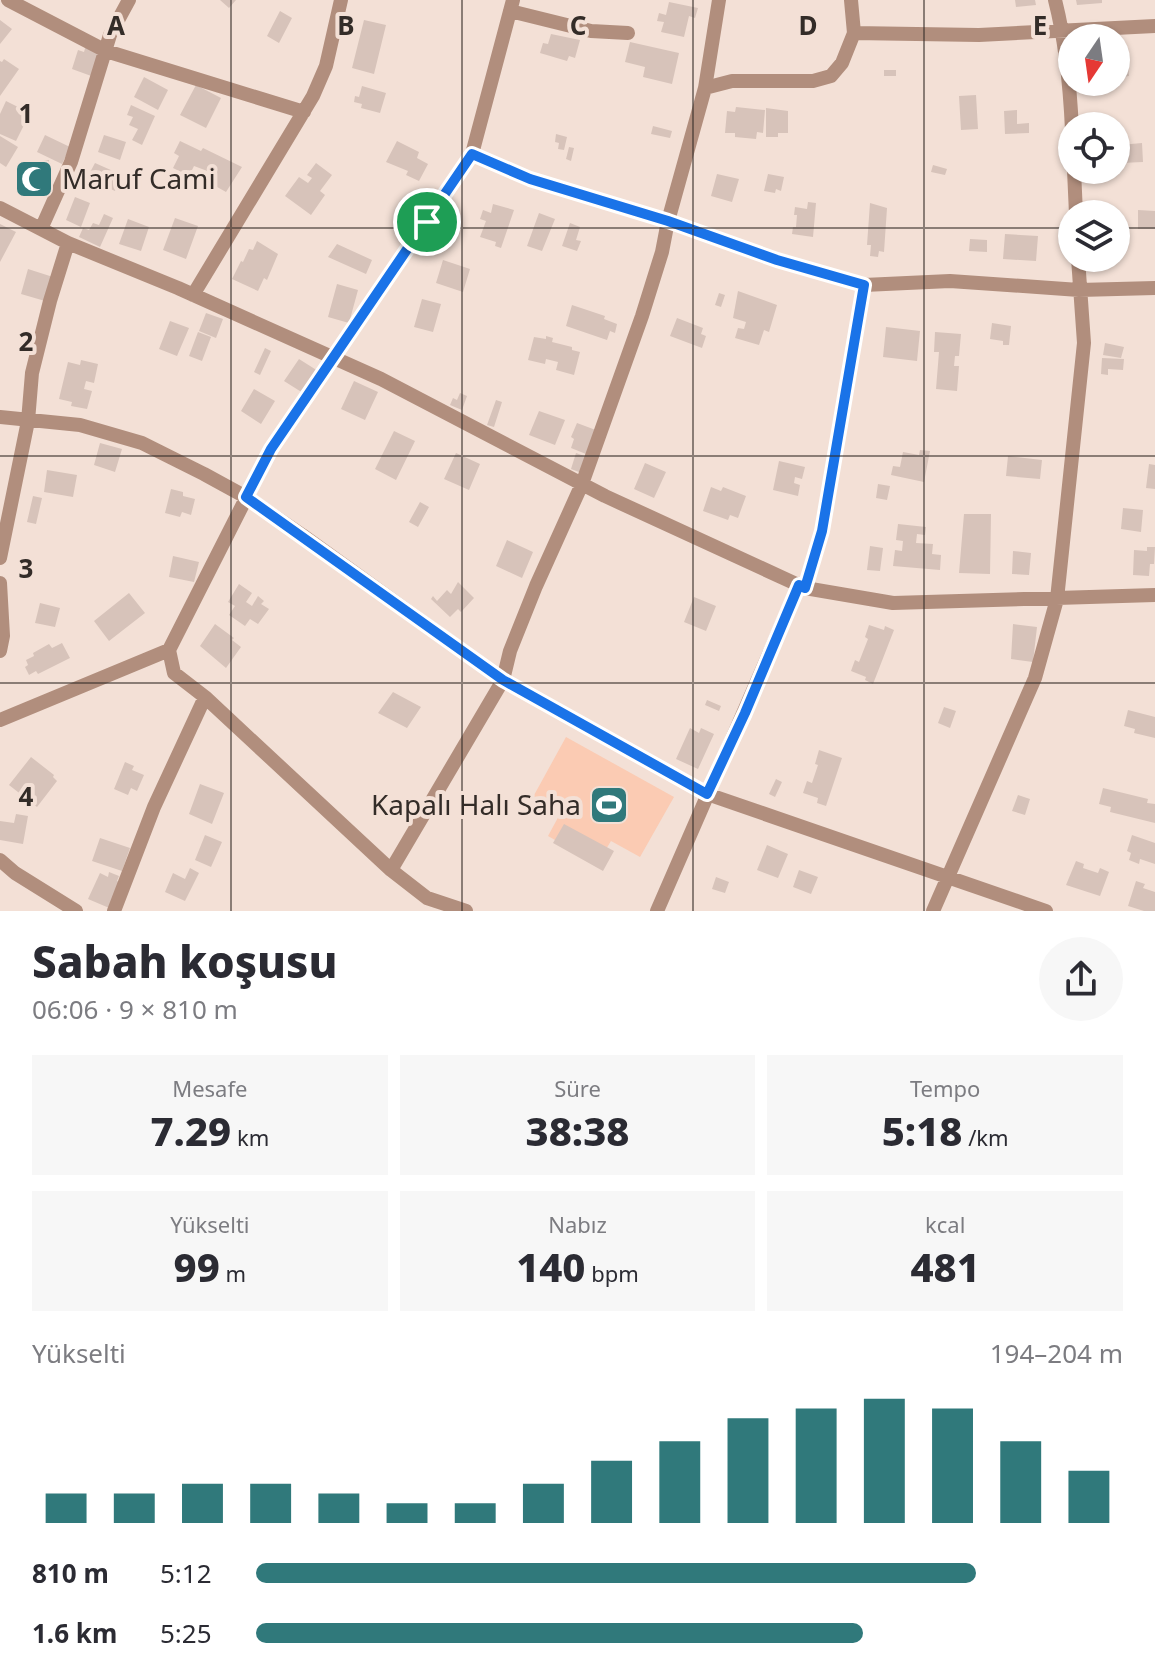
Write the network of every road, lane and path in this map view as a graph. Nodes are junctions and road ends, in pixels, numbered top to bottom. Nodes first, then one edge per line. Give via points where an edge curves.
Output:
1 (8, 0) edge
2 (129, 0) edge
3 (341, 0) edge
4 (719, 0) edge
5 (851, 0) edge
6 (1055, 0) edge
7 (512, 5) edge
8 (1061, 24) edge
9 (1155, 26) edge
10 (1130, 27) edge
11 (1058, 29) edge
12 (628, 33) dead end
13 (854, 33) junction
14 (106, 51) junction
15 (705, 88) junction
16 (304, 112) junction
17 (472, 154) junction
18 (0, 208) edge
19 (668, 221) junction
20 (41, 229) junction
21 (68, 243) junction
22 (1078, 272) edge
23 (864, 285) junction
24 (1155, 288) edge
25 (1079, 290) junction
26 (193, 295) junction
27 (335, 358) junction
28 (0, 417) edge
29 (28, 421) junction
30 (582, 484) junction
31 (246, 497) junction
32 (0, 558) edge
33 (0, 583) edge
34 (802, 586) junction
35 (1155, 595) edge
36 (1057, 599) junction
37 (169, 650) junction
38 (0, 651) edge
39 (503, 680) junction
40 (205, 697) junction
41 (0, 720) edge
42 (707, 794) junction
43 (0, 860) edge
44 (391, 870) junction
45 (947, 877) junction
46 (425, 904) edge
47 (76, 911) edge
48 (114, 911) edge
49 (466, 911) edge
50 (657, 911) edge
51 (933, 911) edge
52 (1046, 911) edge

1 - 14 street
2 - 14 street
3 - 16 street via 326,66
4 - 15 street
5 - 13 street
6 - 8 street
7 - 12 street via 591,31
7 - 17 street
9 - 10 street
11 - 13 street via 979,35
13 - 15 street via 831,76 813,81 732,81
14 - 16 street
14 - 20 street via 71,162
15 - 19 street
16 - 26 street
17 - 19 street via 530,179
17 - 27 street
18 - 20 street
19 - 23 street
19 - 30 street via 642,316
20 - 21 street
21 - 26 street
21 - 29 street via 32,373
22 - 25 street
23 - 25 street via 950,281
23 - 34 street via 822,531
24 - 25 street
25 - 36 street via 1084,343
26 - 27 street
27 - 30 street
27 - 31 street via 271,449
28 - 29 street
29 - 31 street via 80,425 142,443
29 - 32 street
30 - 34 street
30 - 39 street via 536,586
31 - 37 street
31 - 39 street
33 - 38 street
34 - 36 street via 893,603
34 - 42 street
35 - 36 street
36 - 45 street via 1035,678
37 - 40 street via 174,673
37 - 41 street
39 - 42 street
39 - 44 street
40 - 44 street
40 - 48 street
42 - 45 street
42 - 50 street
43 - 47 street
44 - 46 street
45 - 51 street
45 - 52 street
46 - 49 street via 450,904

